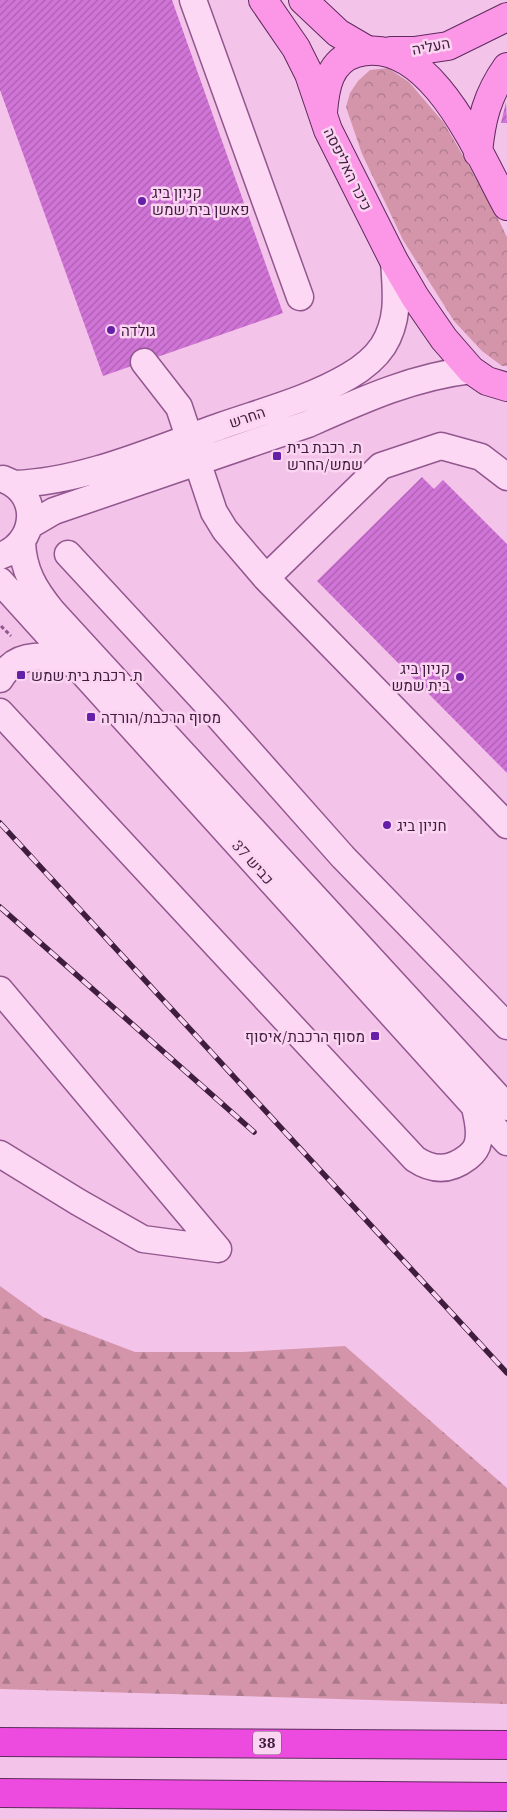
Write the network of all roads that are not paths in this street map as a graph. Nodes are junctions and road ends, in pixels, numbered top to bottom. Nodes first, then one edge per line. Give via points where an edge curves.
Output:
1 (193, 0) edge
2 (263, 0) edge
3 (303, 0) edge
4 (507, 17) edge
5 (374, 50) junction
6 (507, 67) edge
7 (323, 116) junction
8 (478, 153) junction
9 (507, 206) edge
10 (394, 261) junction
11 (300, 296) dead end
12 (144, 362) dead end
13 (471, 370) junction
14 (507, 386) edge
15 (189, 437) junction
16 (198, 462) junction
17 (507, 477) edge
18 (7, 481) edge
19 (26, 534) junction
20 (68, 554) dead end
21 (0, 556) edge
22 (266, 578) junction
23 (0, 581) edge
24 (76, 665) junction
25 (0, 680) edge
26 (0, 712) edge
27 (507, 825) edge
28 (0, 990) edge
29 (507, 1026) edge
30 (475, 1107) junction
31 (507, 1107) edge
32 (507, 1142) edge
33 (0, 1154) edge
34 (0, 1742) edge
35 (507, 1745) edge
36 (0, 1793) edge
37 (507, 1797) edge

1 - 11 street
2 - 7 main road via 296,48
3 - 5 main road via 338,33
4 - 5 main road, העליה via 448,46 414,51
5 - 7 main road, כיכר האליפסה via 345,58 329,76
5 - 8 main road via 412,63 425,74 458,118
6 - 8 main road via 496,82 481,122
7 - 10 main road, כיכר האליפסה
8 - 9 main road
10 - 13 main road, כיכר האליפסה via 444,339
10 - 15 street, החרש via 395,314 382,347 368,362 322,389
12 - 15 street via 179,407
13 - 14 main road, כיכר האליפסה via 487,381
13 - 16 street, החרש via 419,379 308,424
15 - 16 street
15 - 18 street, החרש via 92,471 51,481
16 - 19 street, החרש via 54,511
16 - 22 street via 214,512
17 - 22 street via 481,457 441,446 381,466
18 - 19 street, כביש 37 via 23,494 29,506
19 - 21 street, החרש via 7,554
19 - 31 street, כביש 37 via 26,571 34,588 52,611
20 - 29 street via 343,856
22 - 27 street
23 - 24 street, כביש 37
24 - 25 street via 47,656 26,658 9,667
24 - 30 street, כביש 37
26 - 30 street via 415,1159 425,1166 448,1169 473,1153 480,1131
28 - 33 street via 218,1249 143,1239
30 - 32 street, כביש 37
34 - 35 highway, 38
36 - 37 highway

